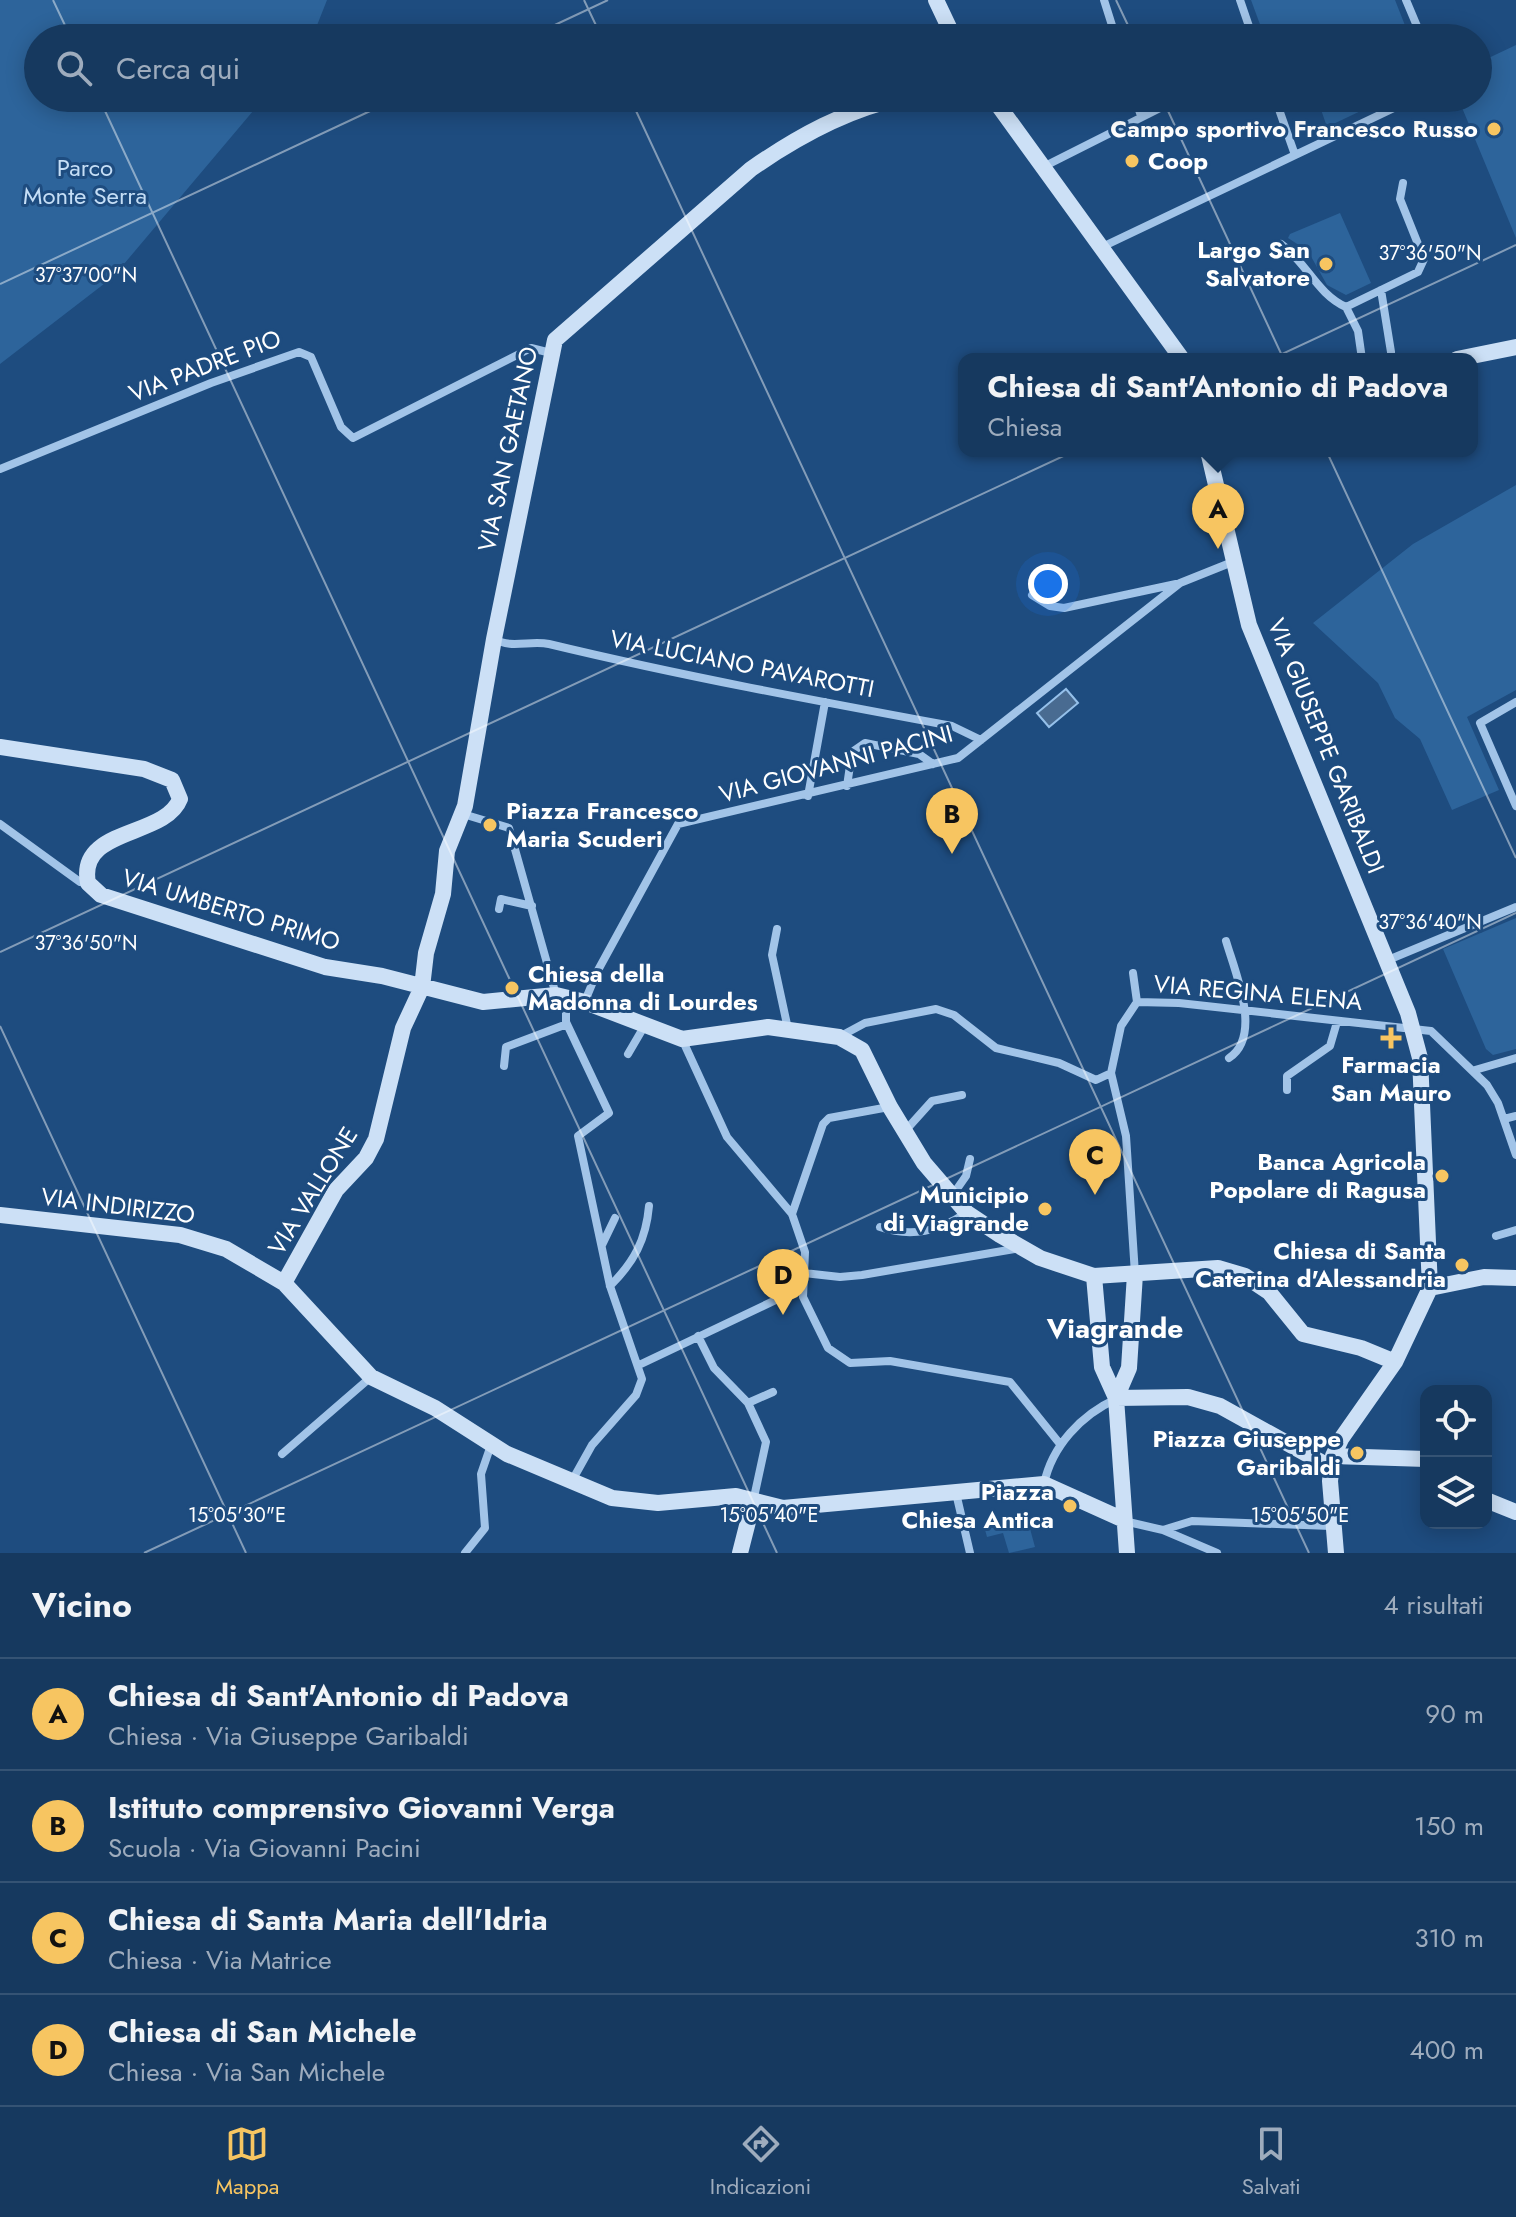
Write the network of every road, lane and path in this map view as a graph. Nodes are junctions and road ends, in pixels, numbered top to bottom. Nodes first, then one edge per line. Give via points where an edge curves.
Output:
1 (936, 0) edge
2 (1104, 0) edge
3 (1240, 0) edge
4 (1406, 0) edge
5 (947, 24) edge
6 (1112, 24) edge
7 (1248, 24) edge
8 (1416, 24) edge
9 (854, 112) edge
10 (1003, 112) edge
11 (1140, 112) edge
12 (1150, 112) edge
13 (1280, 112) edge
14 (1386, 112) edge
15 (1141, 116) junction
16 (1295, 155) junction
17 (1043, 167) junction
18 (1403, 183) dead end
19 (1281, 244) dead end
20 (1102, 247) junction
21 (1381, 290) junction
22 (1346, 307) junction
23 (1167, 337) junction
24 (1516, 347) edge
25 (1391, 352) dead end
26 (551, 353) junction
27 (1178, 353) edge
28 (1190, 353) edge
29 (1361, 353) edge
30 (1478, 355) edge
31 (1209, 457) edge
32 (0, 469) edge
33 (1235, 561) junction
34 (1180, 583) junction
35 (1032, 595) dead end
36 (494, 639) junction
37 (825, 702) junction
38 (1516, 702) edge
39 (981, 740) junction
40 (0, 747) edge
41 (933, 764) junction
42 (847, 786) junction
43 (808, 796) junction
44 (1516, 806) edge
45 (463, 814) junction
46 (0, 824) edge
47 (88, 883) junction
48 (532, 906) junction
49 (1516, 907) edge
50 (499, 909) dead end
51 (777, 929) dead end
52 (1226, 941) dead end
53 (1388, 960) junction
54 (1133, 973) dead end
55 (422, 987) junction
56 (557, 996) junction
57 (1137, 1002) junction
58 (590, 1004) junction
59 (1246, 1011) junction
60 (1337, 1022) junction
61 (567, 1023) junction
62 (645, 1025) junction
63 (1413, 1027) junction
64 (788, 1029) junction
65 (839, 1037) junction
66 (682, 1039) junction
67 (628, 1054) dead end
68 (1229, 1058) dead end
69 (1516, 1058) edge
70 (504, 1066) dead end
71 (1475, 1070) junction
72 (1111, 1073) junction
73 (1287, 1090) dead end
74 (962, 1095) dead end
75 (890, 1107) junction
76 (1516, 1116) edge
77 (1504, 1119) junction
78 (905, 1132) junction
79 (1516, 1155) edge
80 (970, 1159) dead end
81 (951, 1197) junction
82 (649, 1206) dead end
83 (967, 1213) junction
84 (792, 1214) junction
85 (0, 1215) edge
86 (615, 1218) dead end
87 (880, 1227) dead end
88 (1516, 1230) edge
89 (1496, 1236) dead end
90 (602, 1245) junction
91 (1021, 1247) junction
92 (804, 1273) junction
93 (1138, 1273) junction
94 (1094, 1276) junction
95 (1516, 1278) edge
96 (284, 1283) junction
97 (610, 1286) junction
98 (801, 1288) junction
99 (1430, 1288) junction
100 (698, 1336) junction
101 (1395, 1362) junction
102 (639, 1365) junction
103 (371, 1377) junction
104 (773, 1392) dead end
105 (1116, 1398) junction
106 (748, 1403) junction
107 (491, 1444) junction
108 (1060, 1444) junction
109 (282, 1454) dead end
110 (1420, 1459) edge
111 (1332, 1462) junction
112 (573, 1479) junction
113 (1044, 1484) junction
114 (956, 1493) junction
115 (754, 1498) junction
116 (1492, 1502) edge
117 (1516, 1512) edge
118 (1124, 1520) junction
119 (1331, 1526) junction
120 (1163, 1530) junction
121 (465, 1553) edge
122 (740, 1553) edge
123 (970, 1553) edge
124 (1127, 1553) edge
125 (1217, 1553) edge
126 (1336, 1553) edge

1 - 5 main road
2 - 6 street
3 - 7 street
4 - 8 street
9 - 26 main road, VIA SAN GAETANO via 784,146 751,169 562,331
10 - 17 main road
11 - 15 street
12 - 15 street
13 - 16 street
14 - 16 street
15 - 17 street
16 - 20 street
17 - 20 main road
18 - 21 street via 1400,199 1424,259 1418,272
19 - 22 street via 1299,257 1323,293
20 - 23 main road
21 - 22 street
21 - 25 street
22 - 29 street
23 - 27 main road
23 - 28 main road
24 - 30 main road
26 - 32 street, VIA PADRE PIO via 531,348 353,438 341,427 311,357 299,352
26 - 36 main road, VIA SAN GAETANO
31 - 33 main road, VIA GIUSEPPE GARIBALDI
33 - 34 street, VIA GIOVANNI PACINI
33 - 53 main road, VIA GIUSEPPE GARIBALDI via 1249,625 1278,701
34 - 35 street via 1064,608
34 - 39 street, VIA GIOVANNI PACINI
36 - 37 street, VIA LUCIANO PAVAROTTI via 502,644 541,643
36 - 45 main road, VIA SAN GAETANO
37 - 39 street, VIA LUCIANO PAVAROTTI via 952,726
37 - 43 street
38 - 44 street via 1480,723
39 - 41 street, VIA GIOVANNI PACINI via 958,758
40 - 47 main road, VIA UMBERTO PRIMO via 144,769 166,775 177,786 180,799 170,816 107,842 89,867
41 - 42 street, VIA GIOVANNI PACINI
41 - 42 street via 919,754 865,743 852,752
42 - 43 street, VIA GIOVANNI PACINI
43 - 58 street, VIA GIOVANNI PACINI via 678,824 607,954
45 - 48 street via 509,828
45 - 55 main road, VIA SAN GAETANO via 447,851
46 - 47 street
47 - 55 main road, VIA UMBERTO PRIMO via 101,895 325,967
48 - 50 street via 501,899
48 - 56 street
49 - 53 street
51 - 64 street via 772,955
52 - 59 street
53 - 63 main road, VIA GIUSEPPE GARIBALDI
54 - 57 street
55 - 56 main road, VIA UMBERTO PRIMO via 483,1002
55 - 96 main road, VIA VALLONE via 403,1028 376,1139 336,1190
56 - 58 main road, VIA UMBERTO PRIMO
56 - 61 street
57 - 59 street, VIA REGINA ELENA
57 - 72 street, VIA REGINA ELENA via 1121,1026
58 - 62 main road
59 - 60 street, VIA REGINA ELENA
59 - 68 street via 1242,1044
60 - 63 street, VIA REGINA ELENA
60 - 73 street via 1330,1046 1287,1076
61 - 70 street via 506,1047
61 - 90 street via 609,1113 578,1136
62 - 66 main road
62 - 67 street
63 - 71 street via 1431,1031
63 - 99 main road, VIA GIUSEPPE GARIBALDI via 1420,1058
64 - 65 main road
64 - 66 main road via 756,1027
65 - 72 street via 865,1023 936,1009 954,1015 996,1048 1059,1063 1096,1080
65 - 75 main road via 862,1050
66 - 84 street via 727,1137
69 - 71 street
71 - 77 street
72 - 93 street via 1126,1136
74 - 78 street via 932,1101
75 - 78 main road
75 - 84 street via 829,1118 823,1124
76 - 77 street
77 - 79 street
78 - 81 main road
80 - 81 street via 966,1176
81 - 83 main road
82 - 97 street via 644,1240
83 - 87 street via 931,1231
83 - 91 main road
84 - 92 street via 805,1252
85 - 96 main road, VIA INDIRIZZO via 180,1235 226,1249
86 - 90 street
88 - 89 street
90 - 97 street
91 - 92 street via 840,1277
91 - 94 main road
92 - 98 street
93 - 94 main road
93 - 101 main road via 1229,1270 1269,1292 1303,1334
93 - 105 main road via 1129,1368
94 - 105 main road via 1102,1367
95 - 99 main road via 1484,1277
96 - 103 main road, VIA INDIRIZZO
97 - 102 street
98 - 100 street
98 - 108 street via 823,1339 841,1358 1010,1382
99 - 101 main road, VIA GIUSEPPE GARIBALDI
100 - 102 street
100 - 106 street via 714,1368
101 - 111 main road, VIA GIUSEPPE GARIBALDI via 1341,1439
102 - 112 street via 642,1385 592,1445
103 - 107 main road, VIA INDIRIZZO via 435,1408
103 - 109 street
104 - 106 street
105 - 108 street via 1096,1408
105 - 111 main road via 1188,1397 1220,1406
105 - 118 main road
106 - 115 street via 767,1447
107 - 112 main road, VIA INDIRIZZO
107 - 121 street via 481,1474 485,1528
108 - 113 street
110 - 111 main road via 1379,1456
111 - 119 main road
112 - 115 main road, VIA INDIRIZZO via 635,1503
113 - 114 main road, VIA INDIRIZZO
113 - 118 main road
114 - 115 main road, VIA INDIRIZZO via 783,1508
114 - 123 street
115 - 122 main road
116 - 117 main road
118 - 120 street
118 - 124 main road
119 - 120 street via 1192,1521
119 - 126 main road
120 - 125 street

